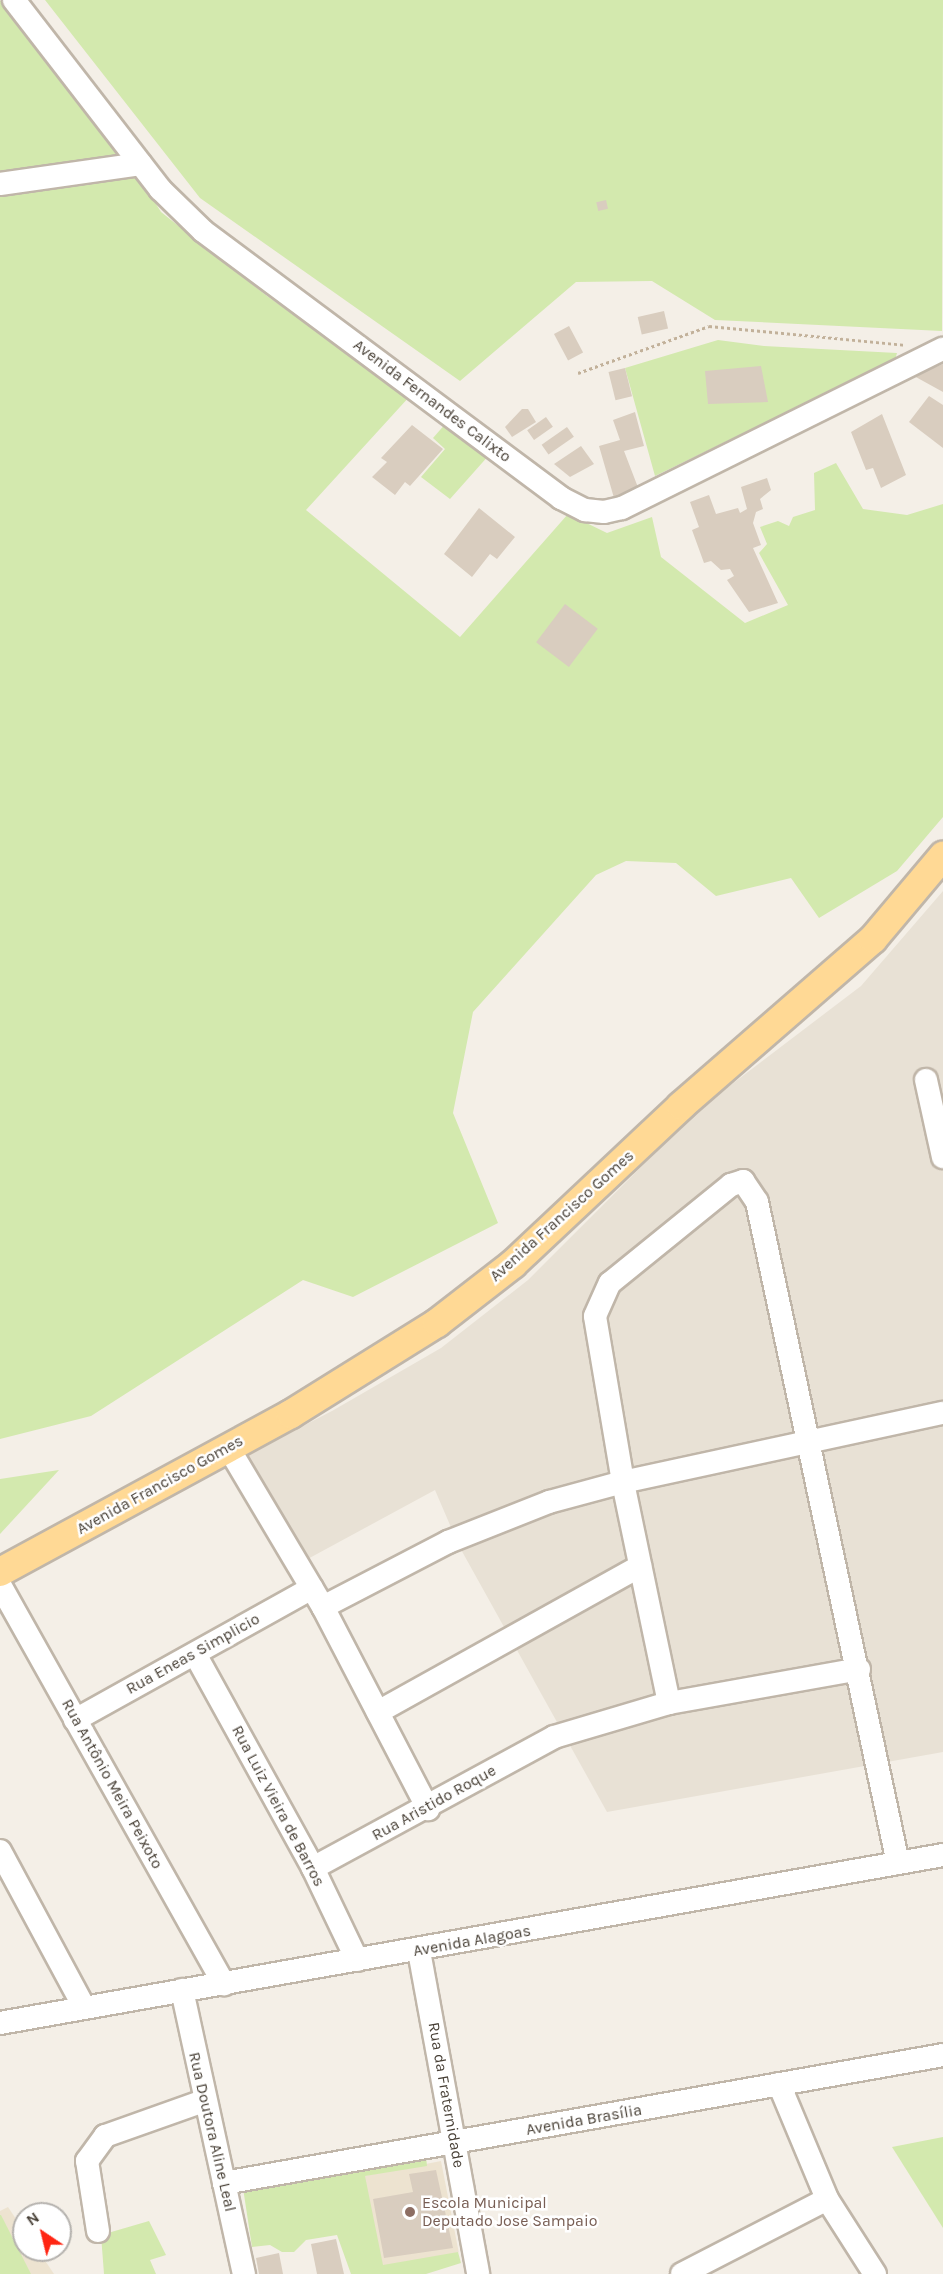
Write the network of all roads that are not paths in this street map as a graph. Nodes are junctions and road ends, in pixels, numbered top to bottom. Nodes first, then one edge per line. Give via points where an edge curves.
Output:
1 (14, 0) edge
2 (141, 164) junction
3 (0, 184) edge
4 (943, 349) edge
5 (943, 856) edge
6 (926, 1080) dead end
7 (943, 1156) edge
8 (943, 1413) edge
9 (811, 1444) junction
10 (228, 1447) junction
11 (623, 1482) junction
12 (640, 1566) junction
13 (0, 1572) edge
14 (0, 1584) edge
15 (312, 1588) junction
16 (323, 1607) junction
17 (195, 1654) junction
18 (859, 1669) junction
19 (669, 1703) junction
20 (378, 1712) junction
21 (75, 1720) junction
22 (428, 1809) junction
23 (0, 1851) edge
24 (943, 1855) edge
25 (898, 1863) junction
26 (313, 1868) junction
27 (419, 1951) junction
28 (357, 1960) junction
29 (224, 1984) junction
30 (182, 1990) junction
31 (84, 2007) junction
32 (0, 2023) edge
33 (943, 2055) edge
34 (779, 2084) junction
35 (204, 2101) junction
36 (455, 2144) junction
37 (224, 2183) junction
38 (827, 2199) junction
39 (98, 2230) dead end
40 (244, 2274) edge
41 (478, 2274) edge
42 (682, 2274) edge
43 (875, 2274) edge

1 - 2 street, Avenida Fernandes Calixto
2 - 3 street
2 - 4 street, Avenida Fernandes Calixto via 203,231 561,498 585,510 604,512 622,508
5 - 10 main road, Avenida Francisco Gomes via 873,939 681,1106 513,1264 437,1323 291,1414
6 - 7 street
8 - 9 street
9 - 11 street
9 - 11 street via 757,1202 743,1181 731,1185 610,1283 599,1299 595,1316
9 - 18 street
10 - 13 main road, Avenida Francisco Gomes
10 - 15 street
11 - 12 street
11 - 16 street via 549,1502 448,1542
12 - 19 street
12 - 20 street
14 - 21 street, Rua Antônio Meira Peixoto
15 - 16 street
15 - 17 street, Rua Eneas Simplicio
16 - 20 street
17 - 21 street, Rua Eneas Simplicio
17 - 26 street, Rua Luiz Vieira de Barros
18 - 19 street, Rua Aristido Roque
18 - 25 street
19 - 22 street, Rua Aristido Roque via 554,1737
20 - 22 street
21 - 29 street, Rua Antônio Meira Peixoto
22 - 26 street, Rua Aristido Roque
23 - 31 street
24 - 25 street, Avenida Alagoas
25 - 27 street, Avenida Alagoas
26 - 28 street, Rua Luiz Vieira de Barros
27 - 28 street, Avenida Alagoas
27 - 36 street, Rua da Fraternidade
28 - 29 street, Avenida Alagoas
29 - 30 street, Avenida Alagoas
30 - 31 street, Avenida Alagoas
30 - 35 street, Rua Doutora Aline Leal
31 - 32 street, Avenida Alagoas
33 - 34 street, Avenida Brasília
34 - 36 street, Avenida Brasília
34 - 38 street
35 - 37 street, Rua Doutora Aline Leal
35 - 39 street via 105,2136 87,2162
36 - 37 street, Avenida Brasília
36 - 41 street, Rua da Fraternidade
37 - 40 street, Rua Doutora Aline Leal
38 - 42 street
38 - 43 street

